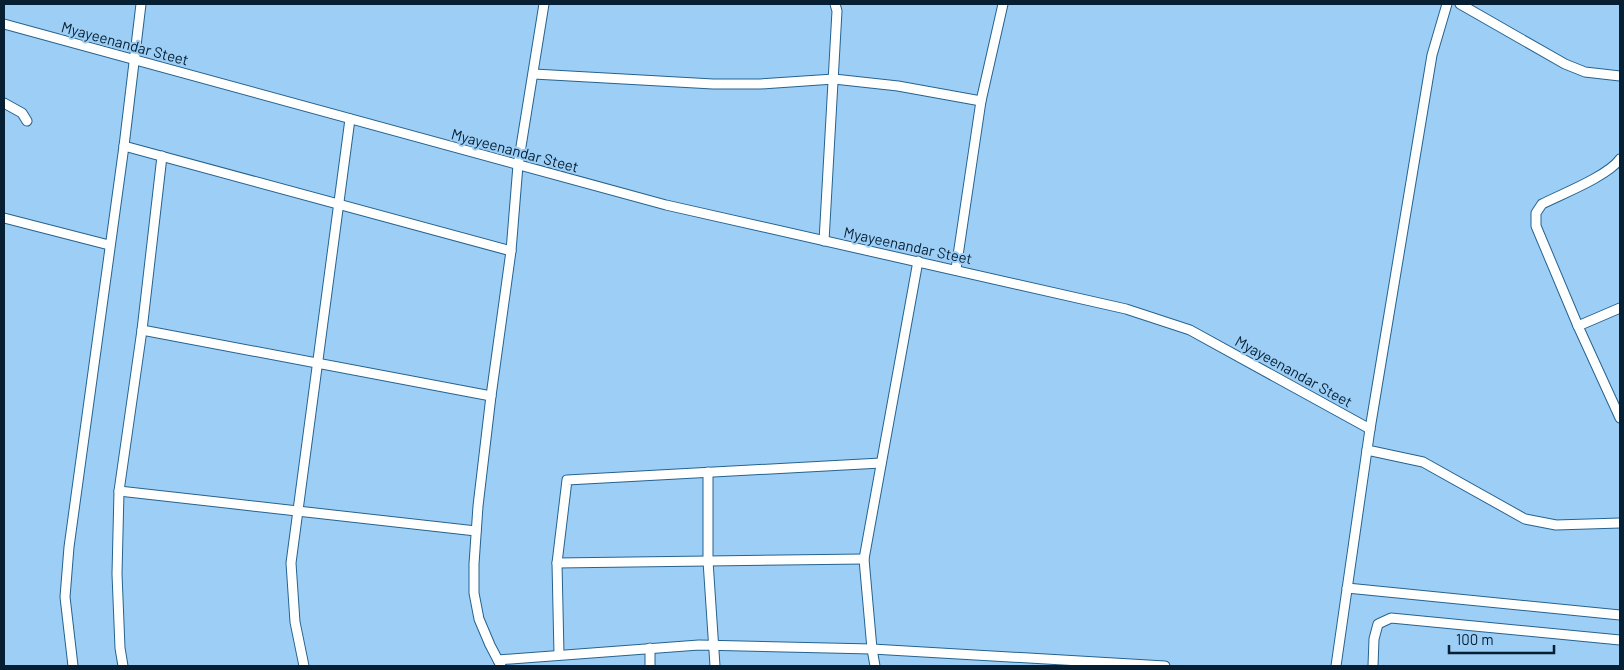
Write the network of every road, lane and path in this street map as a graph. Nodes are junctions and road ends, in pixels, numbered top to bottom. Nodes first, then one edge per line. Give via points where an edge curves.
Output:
1 (142, 4) edge
2 (544, 4) edge
3 (835, 4) edge
4 (1003, 4) edge
5 (1447, 4) edge
6 (1460, 4) edge
7 (4, 24) edge
8 (134, 60) junction
9 (534, 74) junction
10 (1620, 76) edge
11 (834, 79) junction
12 (981, 101) junction
13 (4, 103) edge
14 (350, 119) junction
15 (27, 121) dead end
16 (124, 146) junction
17 (162, 156) junction
18 (1620, 159) edge
19 (518, 165) junction
20 (338, 203) junction
21 (4, 218) edge
22 (824, 241) junction
23 (109, 245) junction
24 (511, 251) junction
25 (918, 261) junction
26 (956, 269) junction
27 (1620, 308) edge
28 (1578, 326) junction
29 (142, 330) junction
30 (318, 363) junction
31 (491, 396) junction
32 (1620, 418) edge
33 (1370, 429) junction
34 (1367, 450) junction
35 (882, 463) junction
36 (708, 472) junction
37 (119, 491) junction
38 (297, 511) junction
39 (1620, 523) edge
40 (476, 531) junction
41 (864, 559) junction
42 (708, 561) junction
43 (557, 563) junction
44 (1347, 588) junction
45 (1620, 615) edge
46 (1620, 640) edge
47 (714, 645) junction
48 (650, 648) junction
49 (872, 649) junction
50 (559, 655) junction
51 (499, 663) edge
52 (1097, 664) edge
53 (74, 666) edge
54 (123, 666) edge
55 (304, 666) edge
56 (650, 666) edge
57 (715, 666) edge
58 (874, 666) edge
59 (1166, 666) edge
60 (1336, 666) edge
61 (1373, 666) edge

1 - 8 street
2 - 9 street
3 - 11 street
4 - 12 street
5 - 33 street, Myayeenandar Steet via 1432,55
6 - 10 street via 1565,64 1585,72
7 - 8 street, Myayeenandar Steet
8 - 14 street, Myayeenandar Steet
8 - 16 street
9 - 11 street via 713,84
9 - 19 street
11 - 12 street via 898,86
11 - 22 street
12 - 26 street
13 - 15 street via 22,113
14 - 19 street, Myayeenandar Steet
14 - 20 street
16 - 17 street
16 - 23 street
17 - 20 street
17 - 29 street
18 - 28 street via 1603,174 1542,204 1536,213 1536,226
19 - 22 street, Myayeenandar Steet
19 - 24 street
20 - 24 street
20 - 30 street
21 - 23 street
22 - 25 street, Myayeenandar Steet
23 - 53 street via 69,547 65,597
24 - 31 street
25 - 26 street, Myayeenandar Steet
25 - 35 street
26 - 33 street, Myayeenandar Steet via 1126,309 1190,330
27 - 28 street
28 - 32 street
29 - 30 street
29 - 37 street
30 - 31 street
30 - 38 street
31 - 40 street
33 - 34 street
34 - 39 street via 1423,462 1525,519 1556,525
34 - 44 street
35 - 36 street
35 - 41 street
36 - 42 street
36 - 43 street via 567,480
37 - 38 street
37 - 54 street via 117,574
38 - 40 street
38 - 55 street via 291,563 295,622
40 - 51 street via 474,593 479,619
41 - 42 street
41 - 49 street
42 - 43 street
42 - 47 street
43 - 50 street
44 - 45 street
44 - 60 street
46 - 61 street via 1391,618 1378,624
47 - 48 street
47 - 49 street
47 - 57 street
48 - 50 street
48 - 56 street
49 - 52 street
49 - 58 street
50 - 51 street
52 - 59 street

